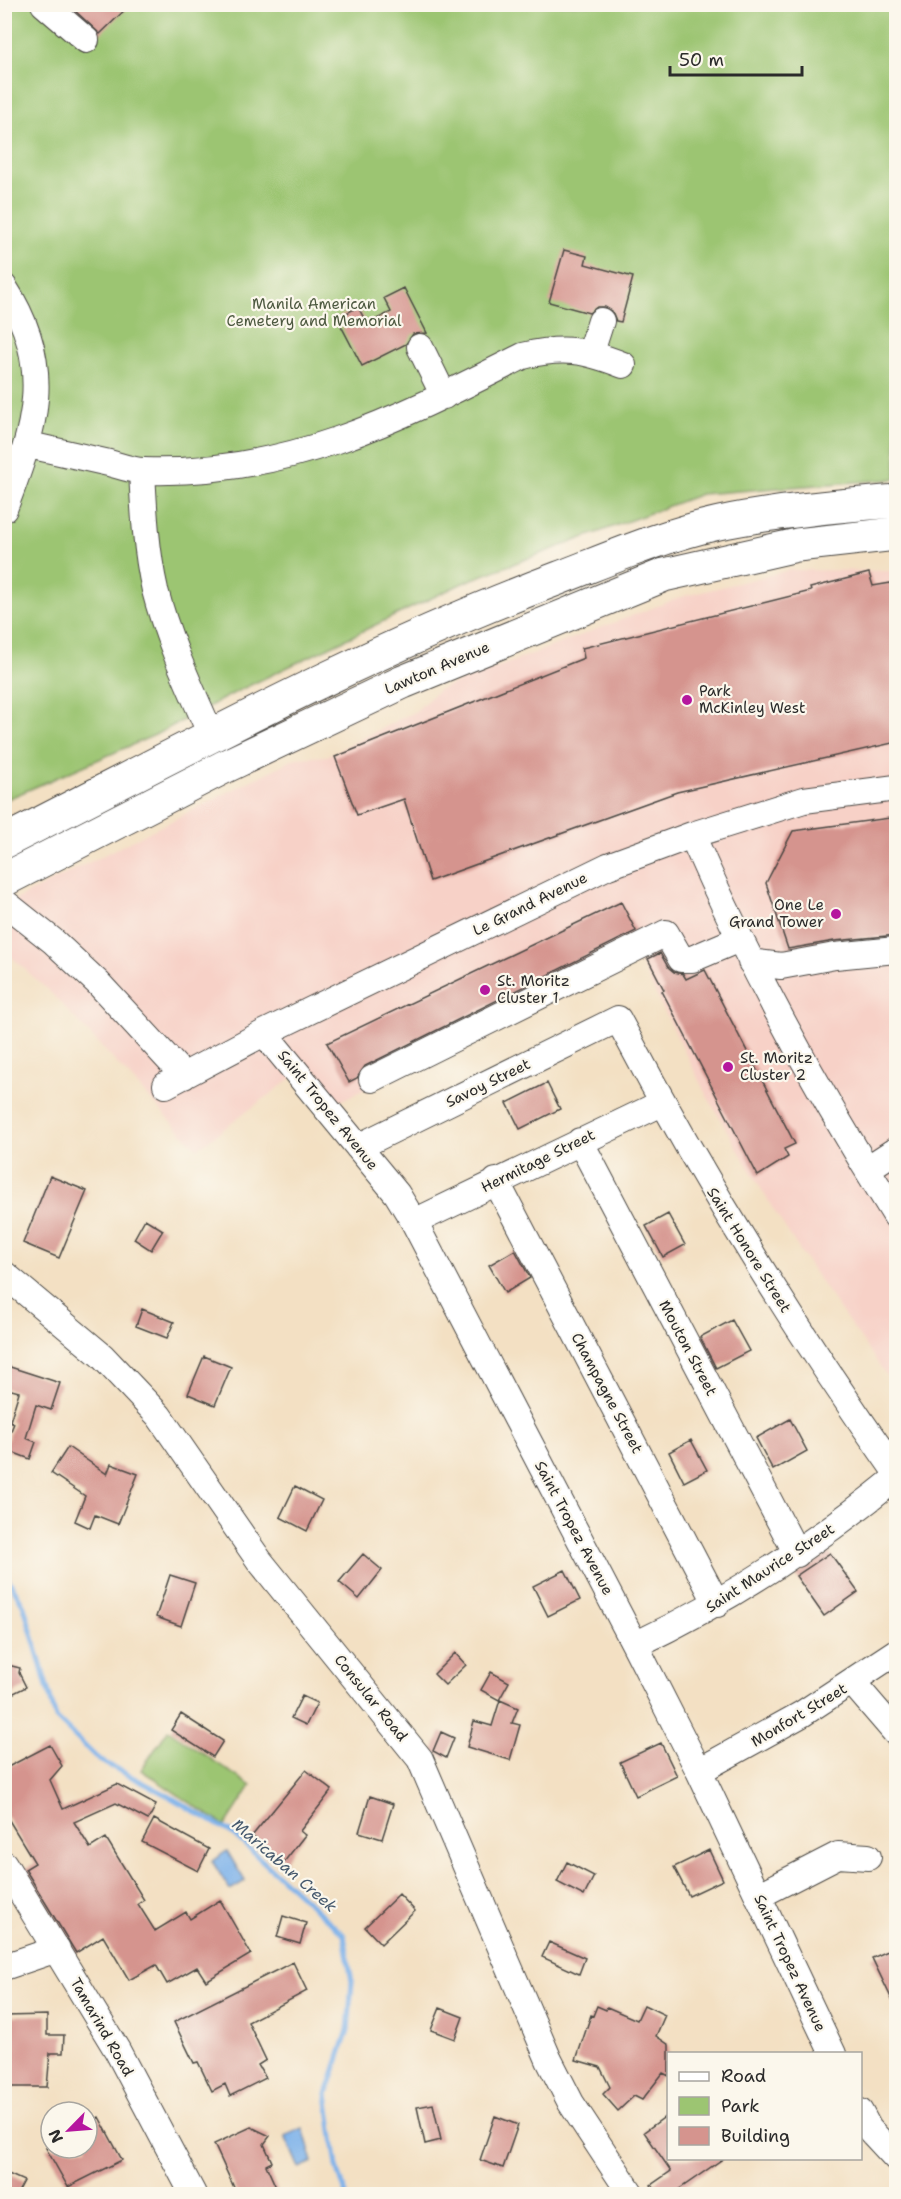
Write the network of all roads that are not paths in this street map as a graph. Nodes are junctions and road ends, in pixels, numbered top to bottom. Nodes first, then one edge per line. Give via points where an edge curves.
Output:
1 (44, 4) edge
2 (86, 40) dead end
3 (4, 287) edge
4 (601, 321) dead end
5 (420, 347) dead end
6 (591, 352) junction
7 (623, 365) dead end
8 (444, 396) junction
9 (29, 445) junction
10 (142, 471) junction
11 (897, 501) edge
12 (4, 509) edge
13 (897, 534) edge
14 (212, 737) junction
15 (897, 788) edge
16 (692, 835) junction
17 (4, 842) edge
18 (4, 880) edge
19 (4, 902) edge
20 (739, 939) junction
21 (897, 950) edge
22 (751, 962) junction
23 (618, 1019) joint
24 (264, 1033) junction
25 (372, 1079) dead end
26 (662, 1103) junction
27 (580, 1141) junction
28 (358, 1147) junction
29 (897, 1150) edge
30 (867, 1169) junction
31 (496, 1181) junction
32 (894, 1205) edge
33 (414, 1222) junction
34 (4, 1274) edge
35 (897, 1472) edge
36 (897, 1478) edge
37 (797, 1554) junction
38 (717, 1604) junction
39 (635, 1645) junction
40 (897, 1652) edge
41 (853, 1683) junction
42 (897, 1733) edge
43 (699, 1771) junction
44 (868, 1857) dead end
45 (4, 1864) edge
46 (758, 1896) junction
47 (57, 1949) junction
48 (4, 1967) edge
49 (832, 2052) edge
50 (862, 2114) edge
51 (897, 2158) edge
52 (193, 2194) edge
53 (632, 2194) edge

1 - 2 street
3 - 9 street via 15,303 35,368 36,407
4 - 6 street
5 - 8 street
6 - 7 street
6 - 8 street via 551,349 524,356
8 - 10 street via 365,432 308,451 249,464
9 - 10 street
9 - 12 street
10 - 14 street via 145,531 155,589 166,628
11 - 14 main road via 793,510 717,524 650,544 457,618
13 - 18 main road, Lawton Avenue via 797,545 664,575 404,682 224,767
14 - 17 main road
15 - 16 street, Le Grand Avenue via 804,800
16 - 20 street
16 - 24 street, Le Grand Avenue via 608,866
19 - 24 street, Le Grand Avenue via 99,984 175,1081
20 - 22 street
20 - 25 street via 692,959 681,959 666,933
21 - 22 street via 781,966
22 - 30 street via 821,1094
23 - 26 street, Saint Honore Street
23 - 28 street, Savoy Street
24 - 28 street, Saint Tropez Avenue
26 - 27 street, Hermitage Street
26 - 35 street, Saint Honore Street via 774,1293
27 - 31 street, Hermitage Street
27 - 37 street, Mouton Street
28 - 33 street, Saint Tropez Avenue via 397,1194
29 - 30 street
30 - 32 street
31 - 33 street, Hermitage Street
31 - 38 street, Champagne Street
33 - 39 street, Saint Tropez Avenue
34 - 53 street, Consular Road via 102,1356 152,1408 259,1560 420,1759 549,2060 571,2103
36 - 37 street, Saint Maurice Street
37 - 38 street, Saint Maurice Street
38 - 39 street, Saint Maurice Street
39 - 43 street, Saint Tropez Avenue
40 - 41 street, Monfort Street
41 - 42 street
41 - 43 street, Monfort Street
43 - 46 street, Saint Tropez Avenue
44 - 46 street via 838,1855
45 - 47 street, Tamarind Road
46 - 49 street, Saint Tropez Avenue
47 - 48 street
47 - 52 street, Tamarind Road via 117,2050
50 - 51 street via 869,2129

